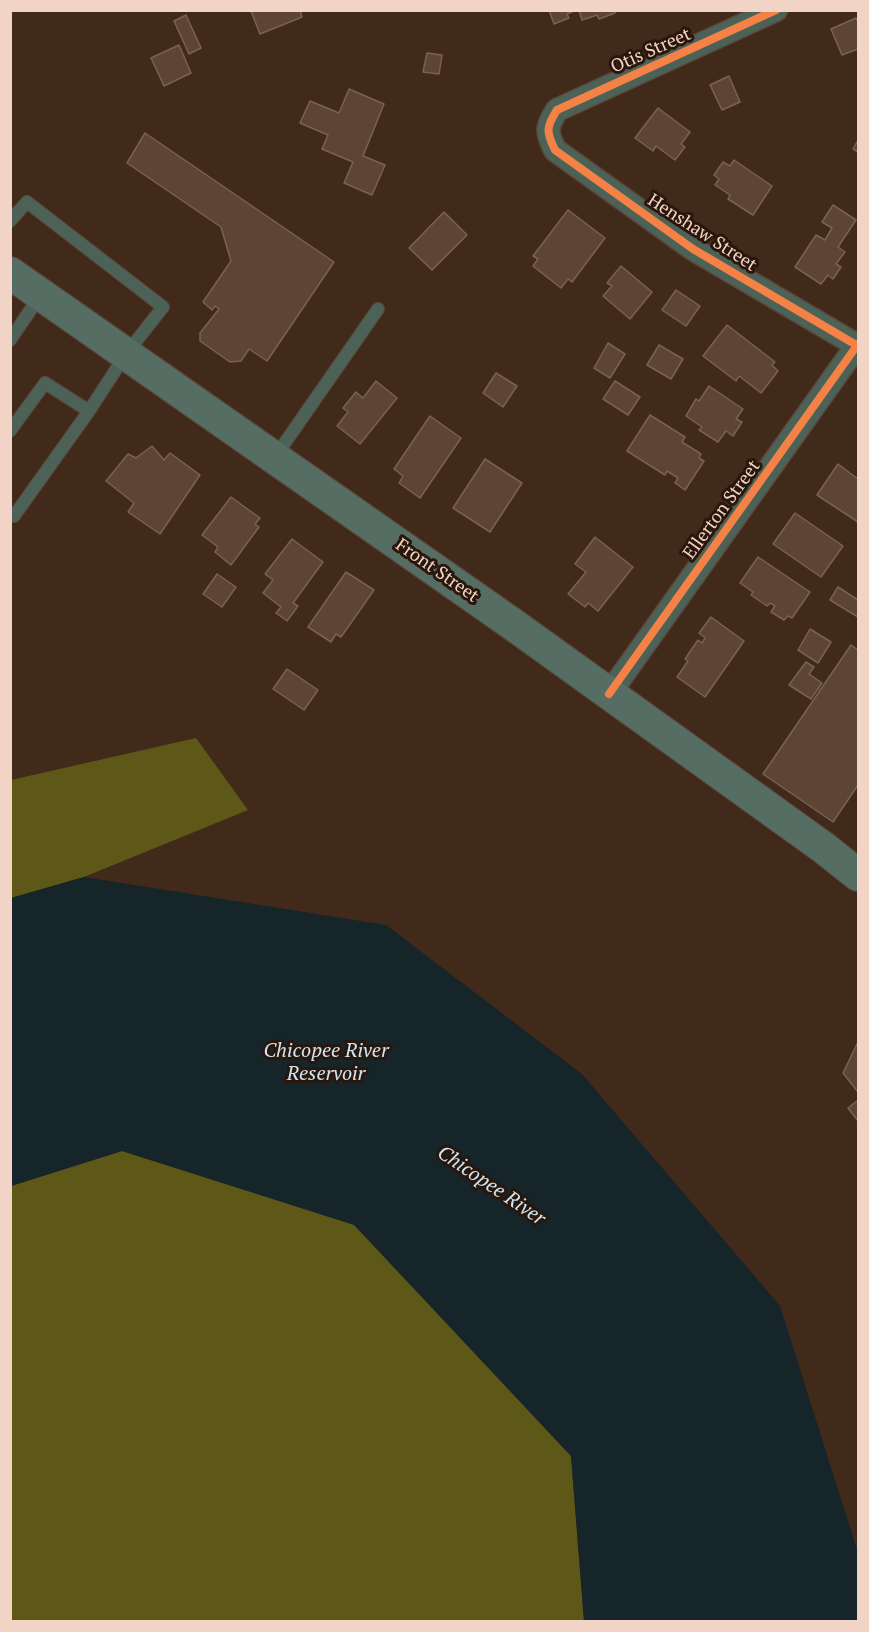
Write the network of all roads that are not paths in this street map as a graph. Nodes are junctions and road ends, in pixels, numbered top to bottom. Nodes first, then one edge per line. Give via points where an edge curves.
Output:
1 (776, 10) edge
2 (549, 128) joint
3 (10, 221) edge
4 (10, 273) edge
5 (41, 294) junction
6 (378, 309) dead end
7 (10, 340) edge
8 (858, 345) edge
9 (126, 354) junction
10 (89, 411) junction
11 (10, 431) edge
12 (274, 458) junction
13 (10, 513) edge
14 (609, 694) junction
15 (858, 875) edge

1 - 2 street, Otis Street via 556,110
2 - 8 street, Henshaw Street via 555,150 693,249
3 - 9 lane via 27,202 163,307
4 - 5 main road, Front Street
5 - 7 lane
5 - 9 main road, Front Street
6 - 12 lane
8 - 14 street, Ellerton Street
9 - 10 lane
9 - 12 main road, Front Street
10 - 11 lane via 45,383
10 - 13 lane via 14,516
12 - 14 main road, Front Street
14 - 15 main road, Front Street

